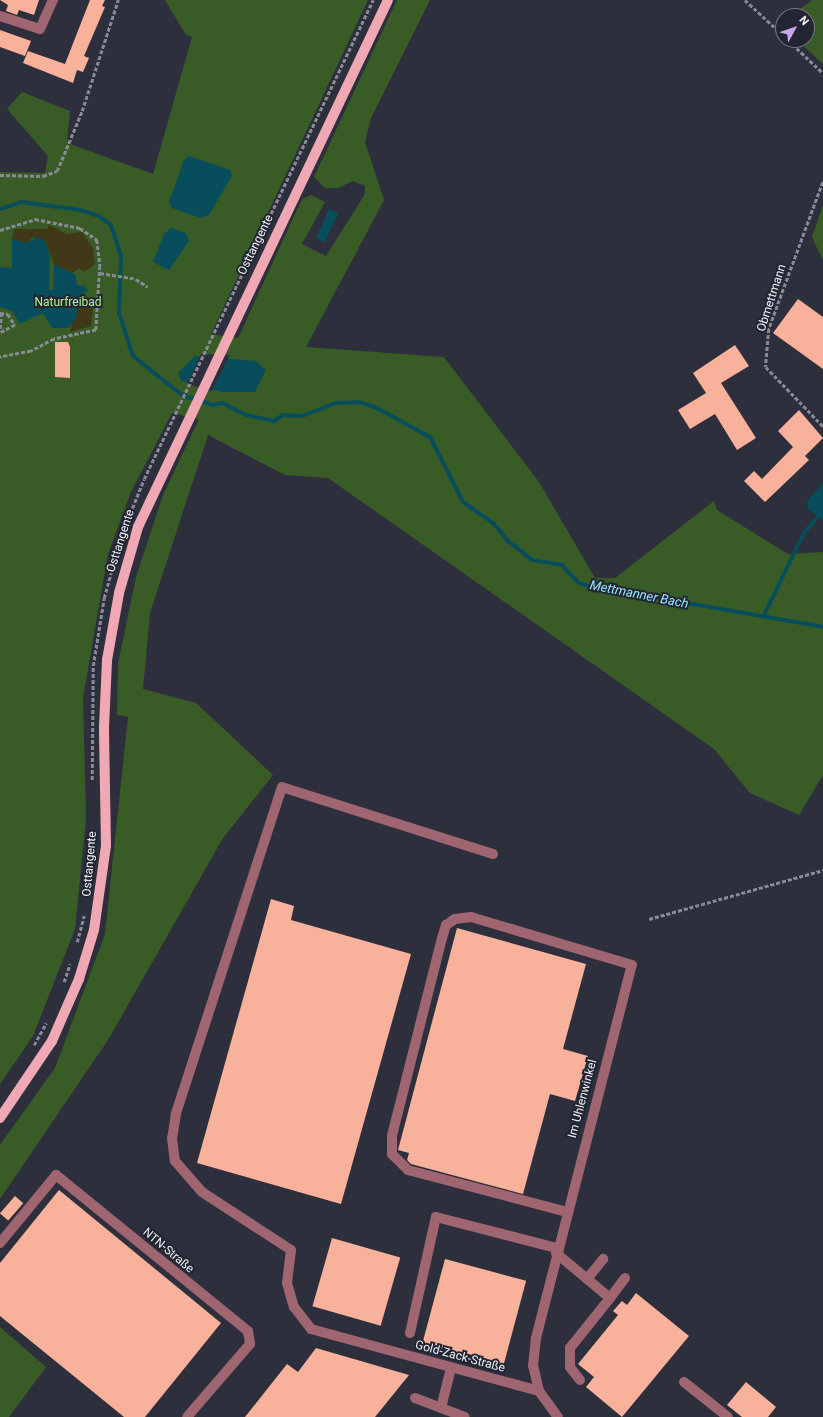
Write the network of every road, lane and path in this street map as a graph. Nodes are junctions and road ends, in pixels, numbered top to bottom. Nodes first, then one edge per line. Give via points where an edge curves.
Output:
1 (53, 0) edge
2 (118, 0) edge
3 (373, 0) edge
4 (388, 0) edge
5 (745, 0) edge
6 (0, 16) edge
7 (775, 28) edge
8 (796, 48) edge
9 (823, 73) edge
10 (0, 175) edge
11 (823, 182) edge
12 (0, 230) edge
13 (100, 273) junction
14 (148, 287) dead end
15 (1, 313) edge
16 (0, 329) edge
17 (0, 333) edge
18 (0, 357) edge
19 (823, 426) edge
20 (93, 789) dead end
21 (94, 826) dead end
22 (494, 854) dead end
23 (92, 860) dead end
24 (823, 870) edge
25 (85, 909) dead end
26 (649, 919) dead end
27 (75, 951) dead end
28 (73, 957) dead end
29 (61, 989) dead end
30 (49, 1017) dead end
31 (33, 1047) dead end
32 (0, 1118) edge
33 (567, 1212) junction
34 (0, 1243) edge
35 (558, 1247) junction
36 (603, 1260) dead end
37 (625, 1278) dead end
38 (587, 1279) junction
39 (610, 1298) junction
40 (410, 1333) dead end
41 (451, 1368) junction
42 (580, 1380) dead end
43 (684, 1382) dead end
44 (539, 1391) junction
45 (415, 1398) dead end
46 (441, 1408) junction
47 (187, 1417) edge
48 (465, 1417) edge
49 (558, 1417) edge
50 (728, 1417) edge

1 - 6 street via 40,29
2 - 10 path via 78,124 57,171 43,176
3 - 20 path via 131,509 104,598 93,673
4 - 32 main road, Osttangente via 172,450 138,527 112,626 104,705 105,864 90,947 52,1041
5 - 7 path
8 - 9 path
11 - 19 path, Obmettmann via 769,329 766,367
12 - 13 path via 35,219 91,232 98,246
13 - 14 path via 131,278
13 - 18 path via 96,330 54,339 31,351
15 - 16 path
15 - 17 path via 11,316 15,325
21 - 23 path
22 - 41 street, Gold-Zack-Straße via 282,787 176,1114 172,1138 175,1161 202,1192 291,1250 287,1283 294,1306 311,1329
24 - 26 path
25 - 27 path
28 - 29 path
30 - 31 path
33 - 33 street, Im Uhlenwinkel via 632,964 471,916 446,925 392,1136 392,1154 408,1170
33 - 35 street, Im Uhlenwinkel
34 - 47 street, NTN-Straße via 56,1175 248,1331 250,1344
35 - 38 street
35 - 40 street via 436,1217
35 - 44 street via 536,1338 533,1366
36 - 38 street
37 - 39 street
38 - 39 street
39 - 42 street via 570,1348 570,1367
41 - 44 street, Gold-Zack-Straße
41 - 46 street
43 - 50 street
44 - 49 street
45 - 46 street
46 - 48 street

